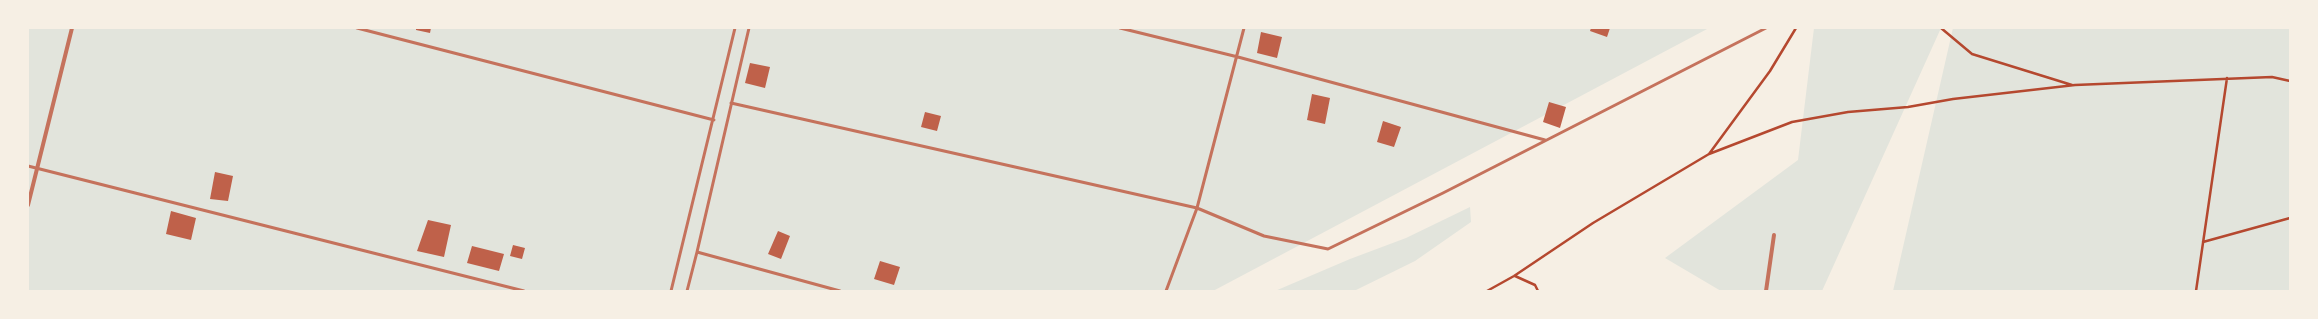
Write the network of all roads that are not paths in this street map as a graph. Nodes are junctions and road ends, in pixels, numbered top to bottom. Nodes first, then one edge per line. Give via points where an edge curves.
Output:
1 (72, 28) edge
2 (357, 28) edge
3 (735, 28) edge
4 (749, 28) edge
5 (1120, 28) edge
6 (1244, 28) edge
7 (1766, 28) edge
8 (1238, 57) junction
9 (731, 103) junction
10 (714, 120) junction
11 (1545, 140) junction
12 (28, 166) edge
13 (37, 169) junction
14 (28, 205) edge
15 (1197, 208) junction
16 (1774, 235) dead end
17 (697, 252) junction
18 (524, 291) edge
19 (671, 291) edge
20 (688, 291) edge
21 (840, 291) edge
22 (1166, 291) edge
23 (1766, 291) edge

1 - 13 street
2 - 10 lane
3 - 10 lane
4 - 9 lane
5 - 8 lane
6 - 8 lane
7 - 11 lane
8 - 11 lane
8 - 15 lane
9 - 15 lane
9 - 17 lane
10 - 19 lane
11 - 15 lane via 1328,249 1264,236
12 - 13 lane
13 - 14 street
13 - 18 lane
15 - 22 lane
16 - 23 street
17 - 20 lane
17 - 21 lane

